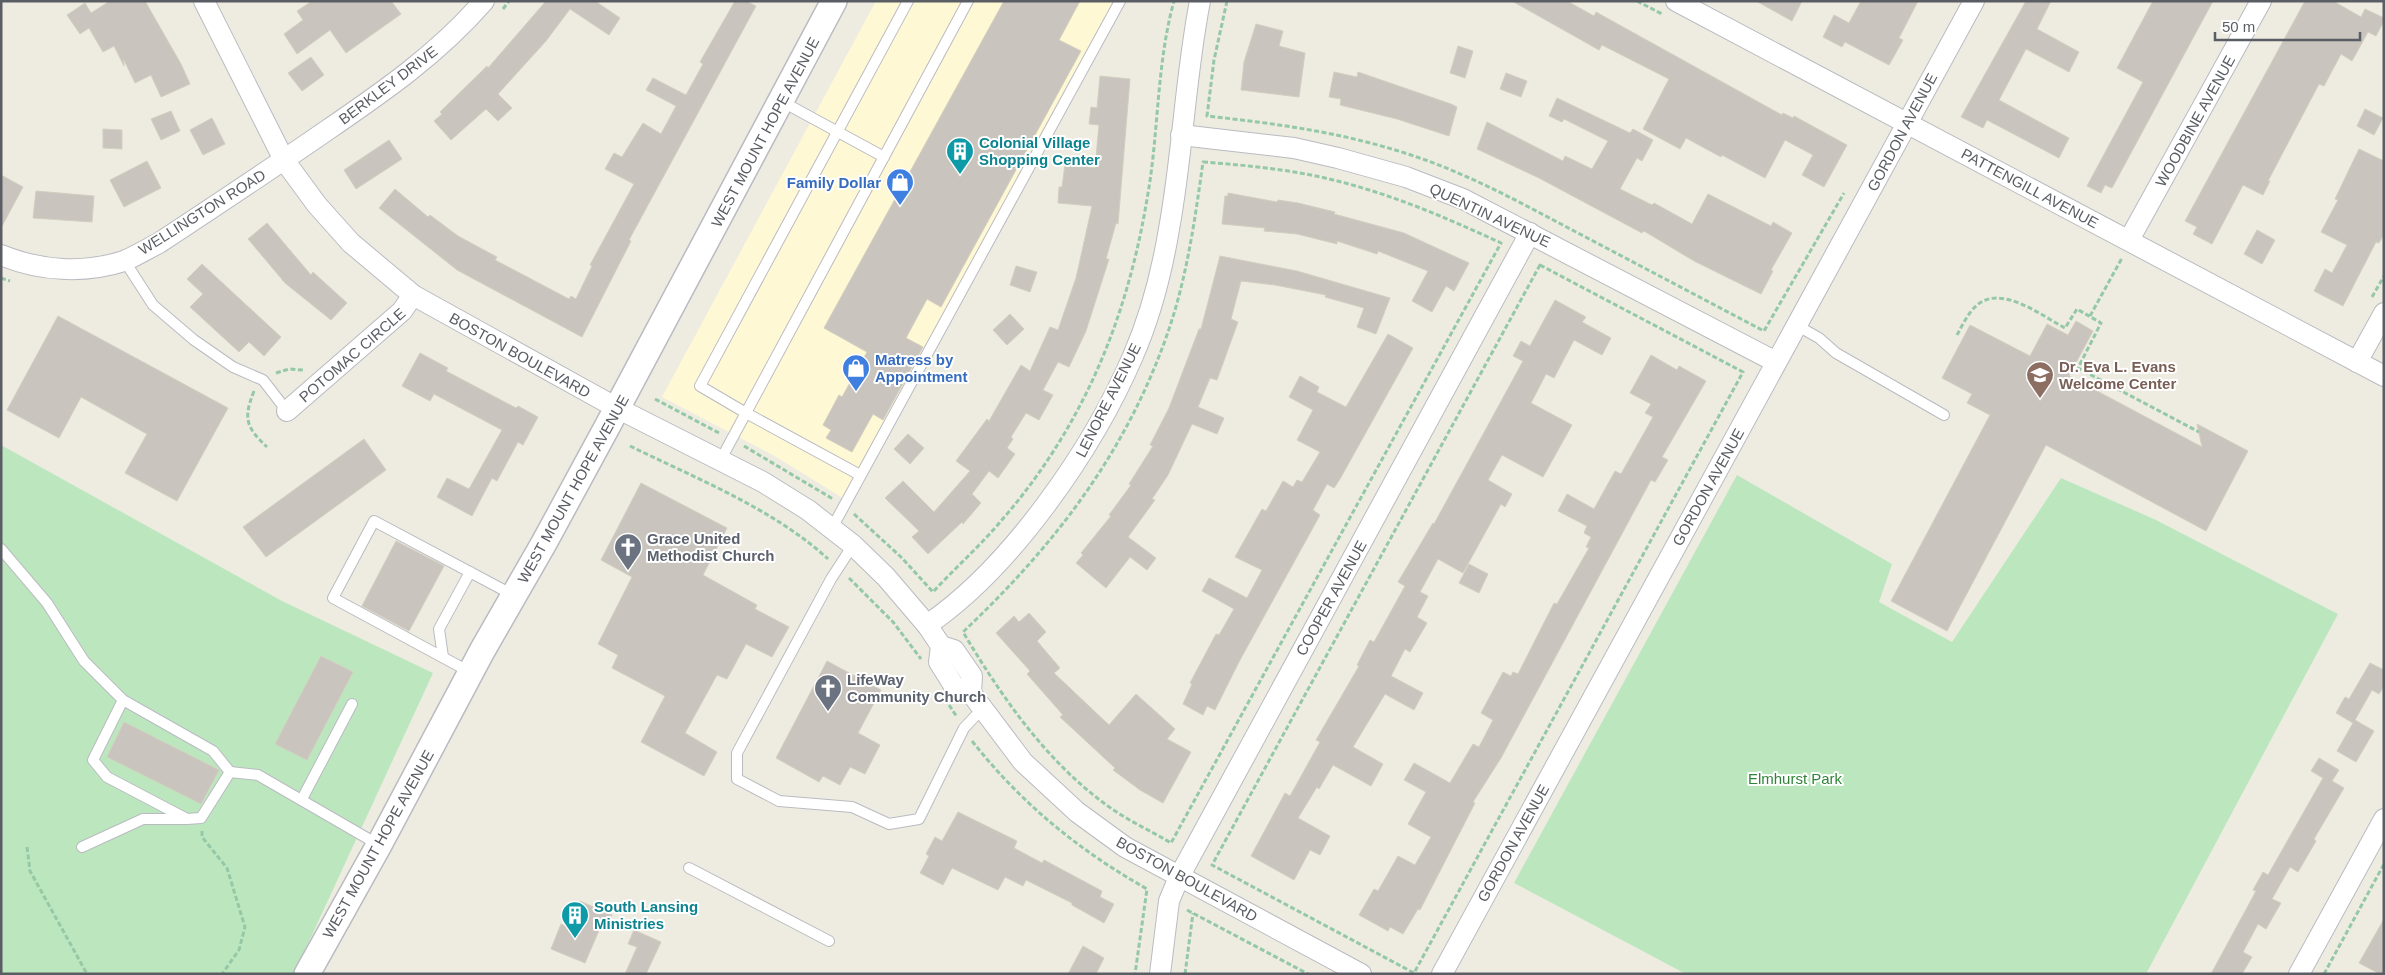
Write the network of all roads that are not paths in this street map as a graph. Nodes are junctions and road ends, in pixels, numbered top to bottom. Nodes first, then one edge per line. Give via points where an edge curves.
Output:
1 (204, 1) edge
2 (484, 1) edge
3 (834, 1) edge
4 (908, 1) edge
5 (968, 1) edge
6 (1120, 1) edge
7 (1200, 1) edge
8 (1974, 1) edge
9 (2262, 1) edge
10 (1680, 6) edge
11 (781, 101) junction
12 (1907, 124) junction
13 (838, 132) junction
14 (1181, 135) junction
15 (884, 157) junction
16 (284, 160) junction
17 (1530, 233) junction
18 (2126, 249) junction
19 (1, 255) edge
20 (124, 260) junction
21 (413, 295) junction
22 (2377, 307) edge
23 (1796, 325) junction
24 (1776, 362) junction
25 (2357, 362) junction
26 (2384, 376) edge
27 (617, 408) junction
28 (287, 411) joint
29 (746, 413) junction
30 (1944, 415) dead end
31 (720, 461) junction
32 (860, 475) junction
33 (832, 528) junction
34 (853, 545) junction
35 (1, 549) edge
36 (470, 572) junction
37 (514, 596) junction
38 (927, 625) junction
39 (443, 658) junction
40 (470, 672) junction
41 (123, 700) junction
42 (976, 702) junction
43 (352, 704) dead end
44 (230, 772) junction
45 (302, 799) junction
46 (187, 819) junction
47 (2384, 819) edge
48 (380, 845) junction
49 (82, 847) dead end
50 (689, 868) dead end
51 (1179, 877) junction
52 (829, 941) dead end
53 (307, 974) edge
54 (1160, 974) edge
55 (1361, 974) edge
56 (1442, 974) edge
57 (2299, 974) edge

1 - 16 street, BOSTON BOULEVARD
2 - 16 street, BERKLEY DRIVE via 419,65
3 - 11 street, WEST MOUNT HOPE AVENUE
4 - 13 lane
5 - 15 lane
6 - 32 lane
7 - 14 street, LENORE AVENUE
8 - 12 street, GORDON AVENUE
9 - 18 street, WOODBINE AVENUE
10 - 12 street, PATTENGILL AVENUE
11 - 13 lane
11 - 27 street, WEST MOUNT HOPE AVENUE
12 - 18 street, PATTENGILL AVENUE
12 - 23 street, GORDON AVENUE
13 - 15 lane
13 - 29 lane via 700,386
14 - 17 street, QUENTIN AVENUE via 1294,148 1406,177 1463,199
14 - 38 street, LENORE AVENUE via 1169,230 1152,298 1134,355 1108,406 1074,465 1038,516 998,562 948,611
15 - 29 lane
16 - 20 street, WELLINGTON ROAD via 159,243
16 - 21 street, BOSTON BOULEVARD via 317,205 351,243
17 - 24 street, QUENTIN AVENUE
17 - 51 street, COOPER AVENUE
18 - 25 street, PATTENGILL AVENUE
19 - 20 street, WELLINGTON ROAD via 39,267 70,270
20 - 28 lane via 153,305 194,340 233,367 263,380
21 - 27 street, BOSTON BOULEVARD
21 - 28 street, POTOMAC CIRCLE via 402,311
22 - 25 street
23 - 24 street, GORDON AVENUE
23 - 30 lane via 1819,338 1836,353
24 - 56 street, GORDON AVENUE
25 - 26 street, PATTENGILL AVENUE
27 - 31 street, BOSTON BOULEVARD
27 - 37 street, WEST MOUNT HOPE AVENUE
29 - 31 lane
29 - 32 lane
31 - 33 street, BOSTON BOULEVARD via 763,482
32 - 33 lane
33 - 34 street, BOSTON BOULEVARD
34 - 38 street, BOSTON BOULEVARD
34 - 42 lane via 738,752 737,779 779,801 852,808 889,824 918,818
35 - 41 lane via 47,603 84,661
36 - 37 lane
36 - 39 lane via 439,629
36 - 39 lane via 374,521 333,598
37 - 40 street, WEST MOUNT HOPE AVENUE
38 - 42 street, BOSTON BOULEVARD via 940,646 939,662 954,686
39 - 40 lane
40 - 48 street, WEST MOUNT HOPE AVENUE
41 - 44 lane via 212,751
41 - 46 lane via 93,760 107,778
42 - 51 street, BOSTON BOULEVARD via 1023,762 1077,812 1125,847
43 - 45 lane
44 - 45 lane via 258,775
44 - 46 lane via 201,818
45 - 48 lane
46 - 49 lane via 143,819
47 - 57 street
48 - 53 street, WEST MOUNT HOPE AVENUE
50 - 52 lane
51 - 54 street, COOPER AVENUE via 1169,901
51 - 55 street, BOSTON BOULEVARD

